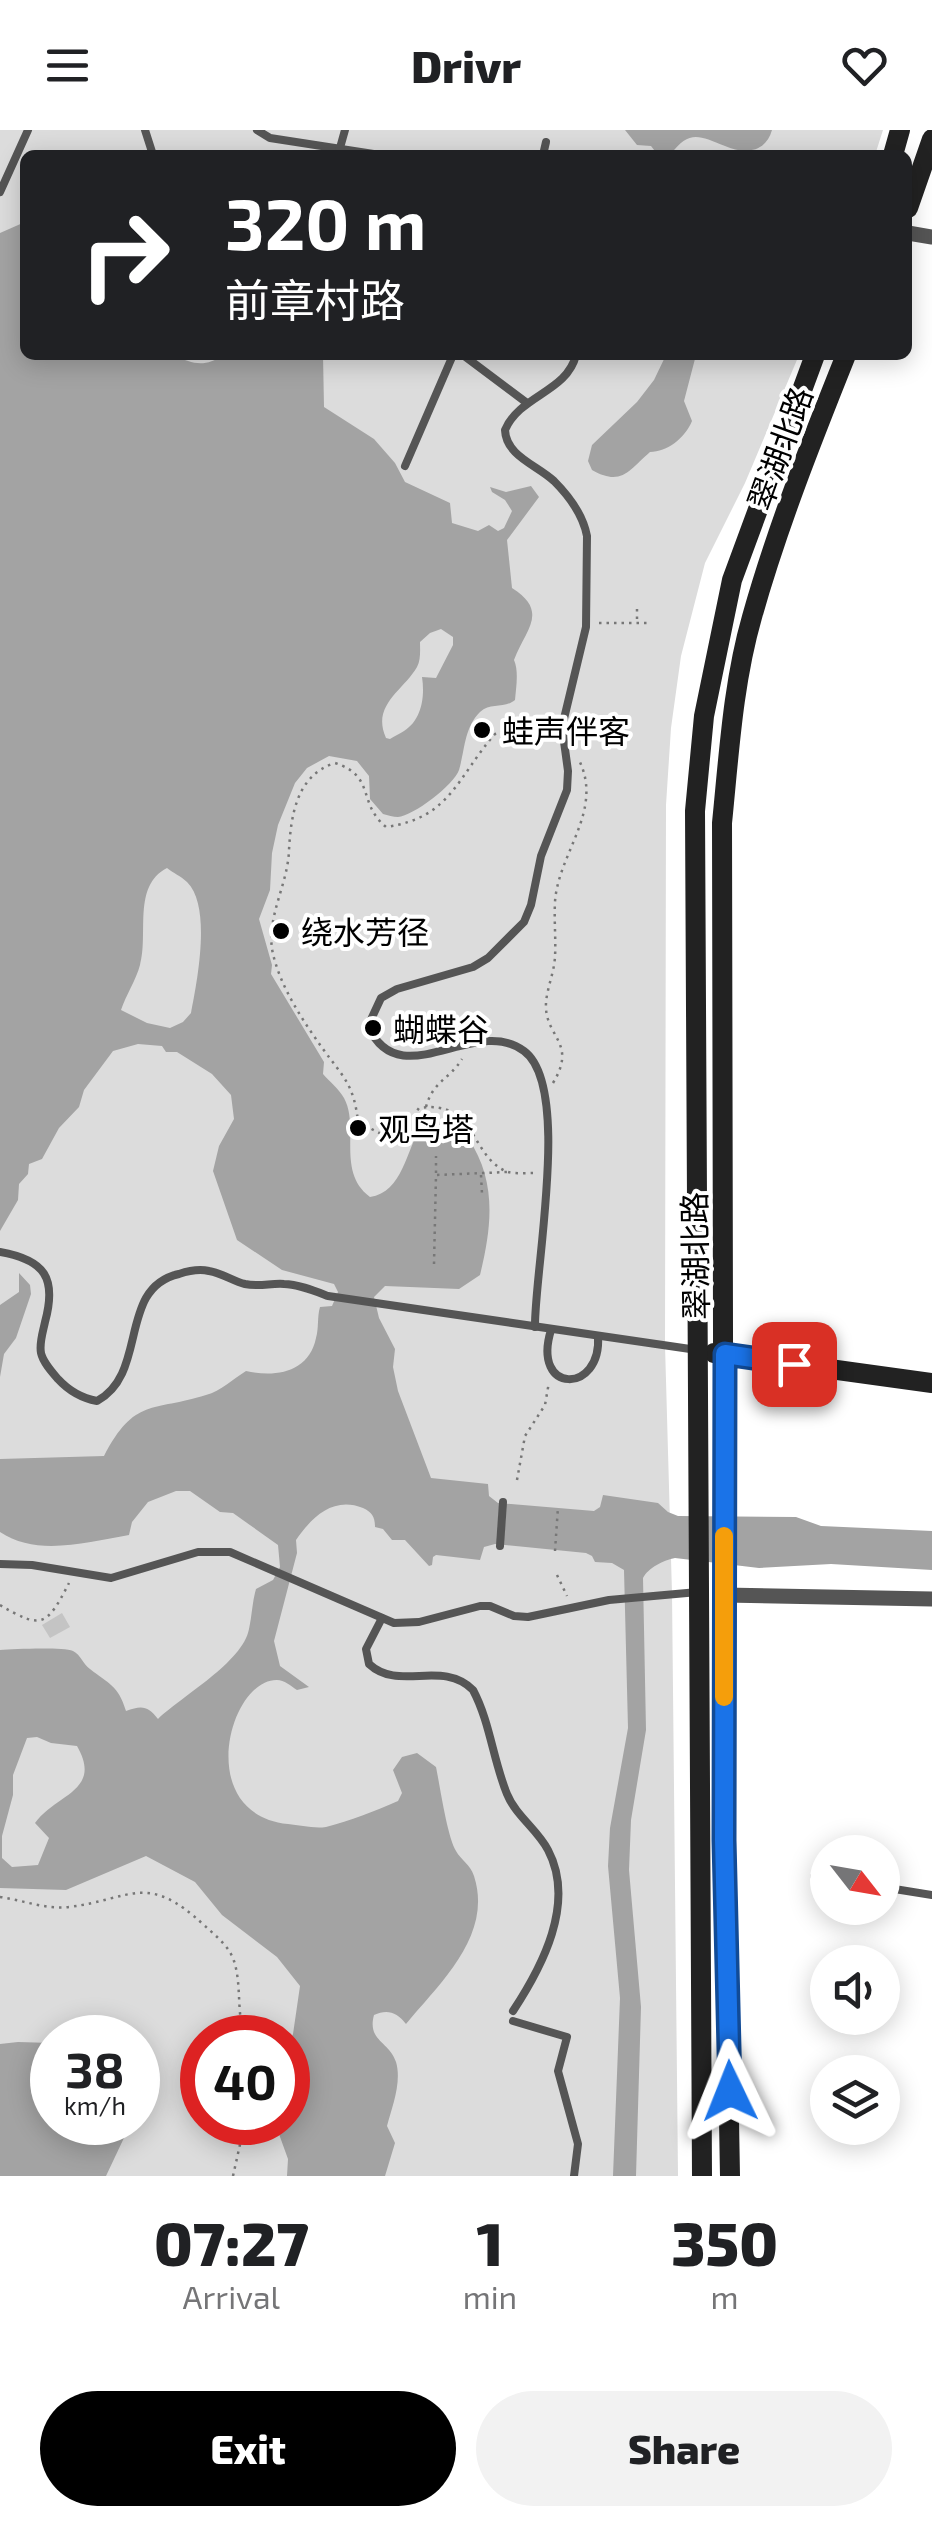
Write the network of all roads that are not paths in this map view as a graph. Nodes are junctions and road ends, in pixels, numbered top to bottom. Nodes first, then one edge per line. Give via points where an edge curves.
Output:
1 (28, 130) edge
2 (257, 130) edge
3 (932, 138) edge
4 (546, 142) dead end
5 (329, 150) edge
6 (544, 150) edge
7 (0, 192) edge
8 (912, 196) edge
9 (451, 360) edge
10 (470, 360) edge
11 (574, 360) edge
12 (814, 360) edge
13 (844, 360) edge
14 (527, 403) junction
15 (405, 466) dead end
16 (0, 1252) edge
17 (535, 1328) junction
18 (552, 1330) junction
19 (598, 1336) junction
20 (697, 1350) junction
21 (725, 1354) junction
22 (932, 1383) edge
23 (503, 1502) dead end
24 (500, 1546) dead end
25 (0, 1564) edge
26 (698, 1592) junction
27 (724, 1595) junction
28 (932, 1599) edge
29 (382, 1618) junction
30 (900, 1890) edge
31 (932, 1894) edge
32 (513, 2011) dead end
33 (513, 2021) dead end
34 (574, 2176) edge
35 (702, 2176) edge
36 (730, 2176) edge

1 - 7 lane
2 - 5 lane
3 - 8 street
4 - 6 lane
9 - 15 lane
10 - 14 lane
11 - 14 lane via 566,376
12 - 20 street, 翠湖北路 via 732,580 704,716 695,811
13 - 21 street, 翠湖北路 via 752,619 731,725 722,858
14 - 17 lane via 509,421 506,439 551,478 584,521 588,548 586,624 562,730 567,790 524,922 473,967 380,998 368,1026 380,1046 405,1055 492,1039 532,1058 544,1096 548,1172
16 - 17 lane via 41,1269 51,1292 39,1348 43,1360 76,1394 98,1401 117,1388 125,1372 151,1287 184,1272 208,1270 245,1284 286,1283 328,1296
17 - 18 lane
18 - 19 lane
18 - 19 lane via 546,1361 562,1378 589,1371
19 - 20 lane
20 - 21 street
20 - 26 street, 翠湖北路
21 - 22 street
21 - 27 street, 翠湖北路
23 - 24 lane
25 - 29 lane via 111,1578 198,1552 230,1552
26 - 29 lane via 609,1600 528,1617 490,1606 419,1622
26 - 35 street, 翠湖北路
27 - 28 street
27 - 36 street, 翠湖北路
29 - 32 lane via 366,1648 369,1664 389,1677 434,1674 464,1682 477,1698 512,1804 551,1857 557,1894 552,1933
30 - 31 lane
33 - 34 lane via 567,2037 558,2071 578,2144

